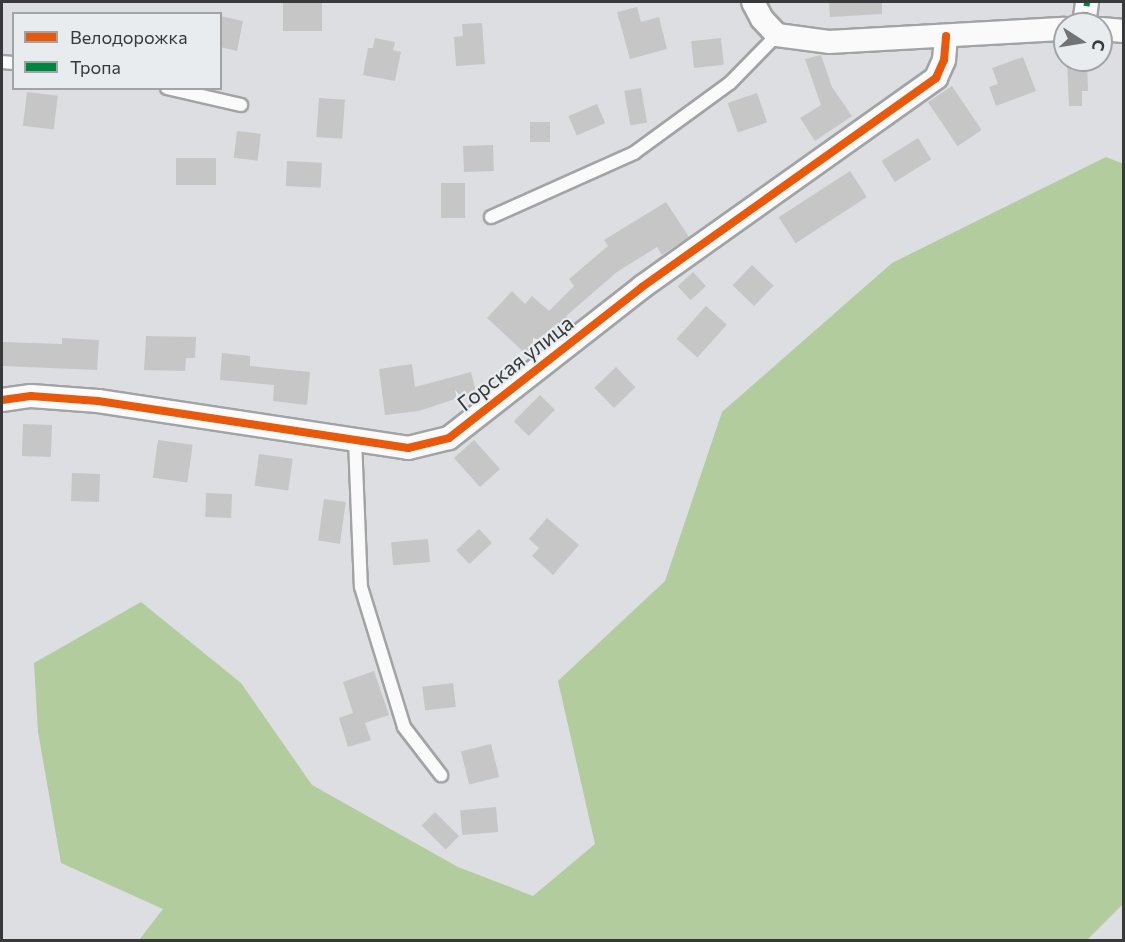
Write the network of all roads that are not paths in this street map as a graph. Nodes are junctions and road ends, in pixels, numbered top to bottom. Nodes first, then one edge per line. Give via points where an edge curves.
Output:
1 (753, 2) edge
2 (1053, 30) edge
3 (777, 35) junction
4 (946, 36) junction
5 (176, 90) edge
6 (241, 105) dead end
7 (491, 217) dead end
8 (2, 400) edge
9 (355, 440) junction
10 (441, 775) dead end

1 - 3 street via 762,20
2 - 4 street
3 - 4 street via 829,42
3 - 7 lane via 730,83 634,153
4 - 9 street, Горская улица via 944,60 936,78 642,287 449,438 408,448
5 - 6 lane
8 - 9 street, Горская улица via 31,396 99,401
9 - 10 lane via 361,587 404,727

